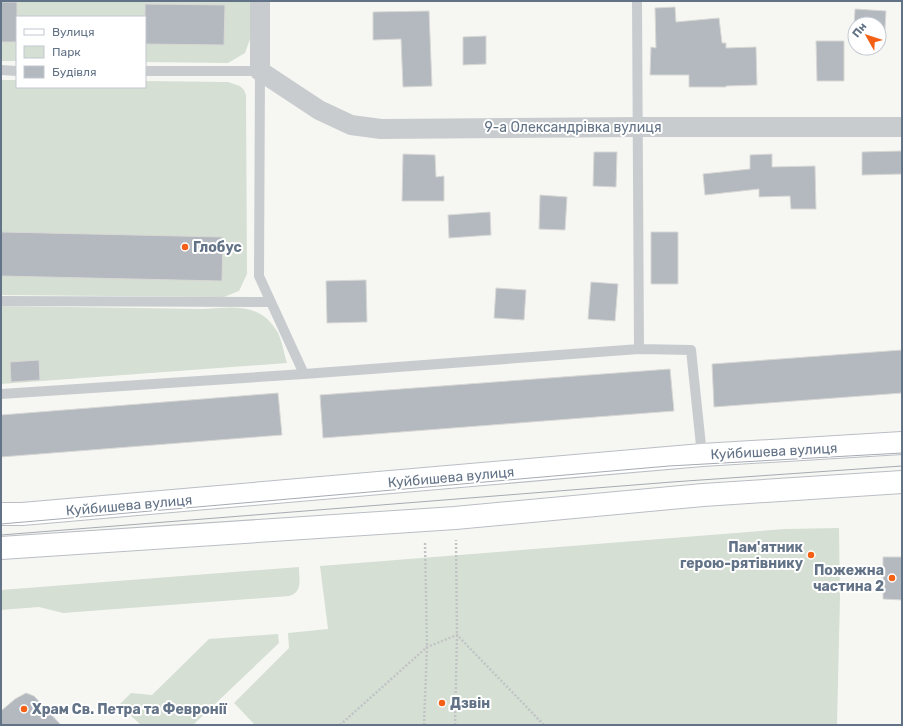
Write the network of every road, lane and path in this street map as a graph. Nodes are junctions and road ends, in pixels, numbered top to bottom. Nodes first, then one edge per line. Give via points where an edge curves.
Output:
1 (260, 1) edge
2 (637, 1) edge
3 (1, 70) edge
4 (16, 70) edge
5 (146, 71) edge
6 (260, 71) junction
7 (638, 127) junction
8 (902, 127) edge
9 (1, 301) edge
10 (271, 302) junction
11 (639, 349) junction
12 (304, 374) junction
13 (1, 394) edge
14 (902, 443) edge
15 (702, 455) junction
16 (902, 482) edge
17 (12, 514) edge
18 (455, 518) junction
19 (425, 520) junction
20 (1, 526) edge
21 (1, 548) edge
22 (458, 635) junction
23 (427, 647) junction
24 (340, 725) edge
25 (424, 725) edge
26 (455, 725) edge
27 (544, 725) edge

1 - 6 street
2 - 7 lane
3 - 4 lane
5 - 6 lane
6 - 7 street, 9-а Олександрівка вулиця via 318,110 351,125 382,129
6 - 10 lane via 259,276
7 - 8 street, 9-а Олександрівка вулиця
7 - 11 lane
9 - 10 lane
10 - 12 lane
11 - 12 lane
11 - 15 lane via 691,350
12 - 13 lane
14 - 15 main road, Куйбишева вулиця
15 - 17 main road, Куйбишева вулиця
16 - 18 main road via 703,495
17 - 20 main road
18 - 19 main road
18 - 22 path
19 - 21 main road
19 - 23 path
22 - 23 path
22 - 26 path
22 - 27 path
23 - 24 path
23 - 25 path

